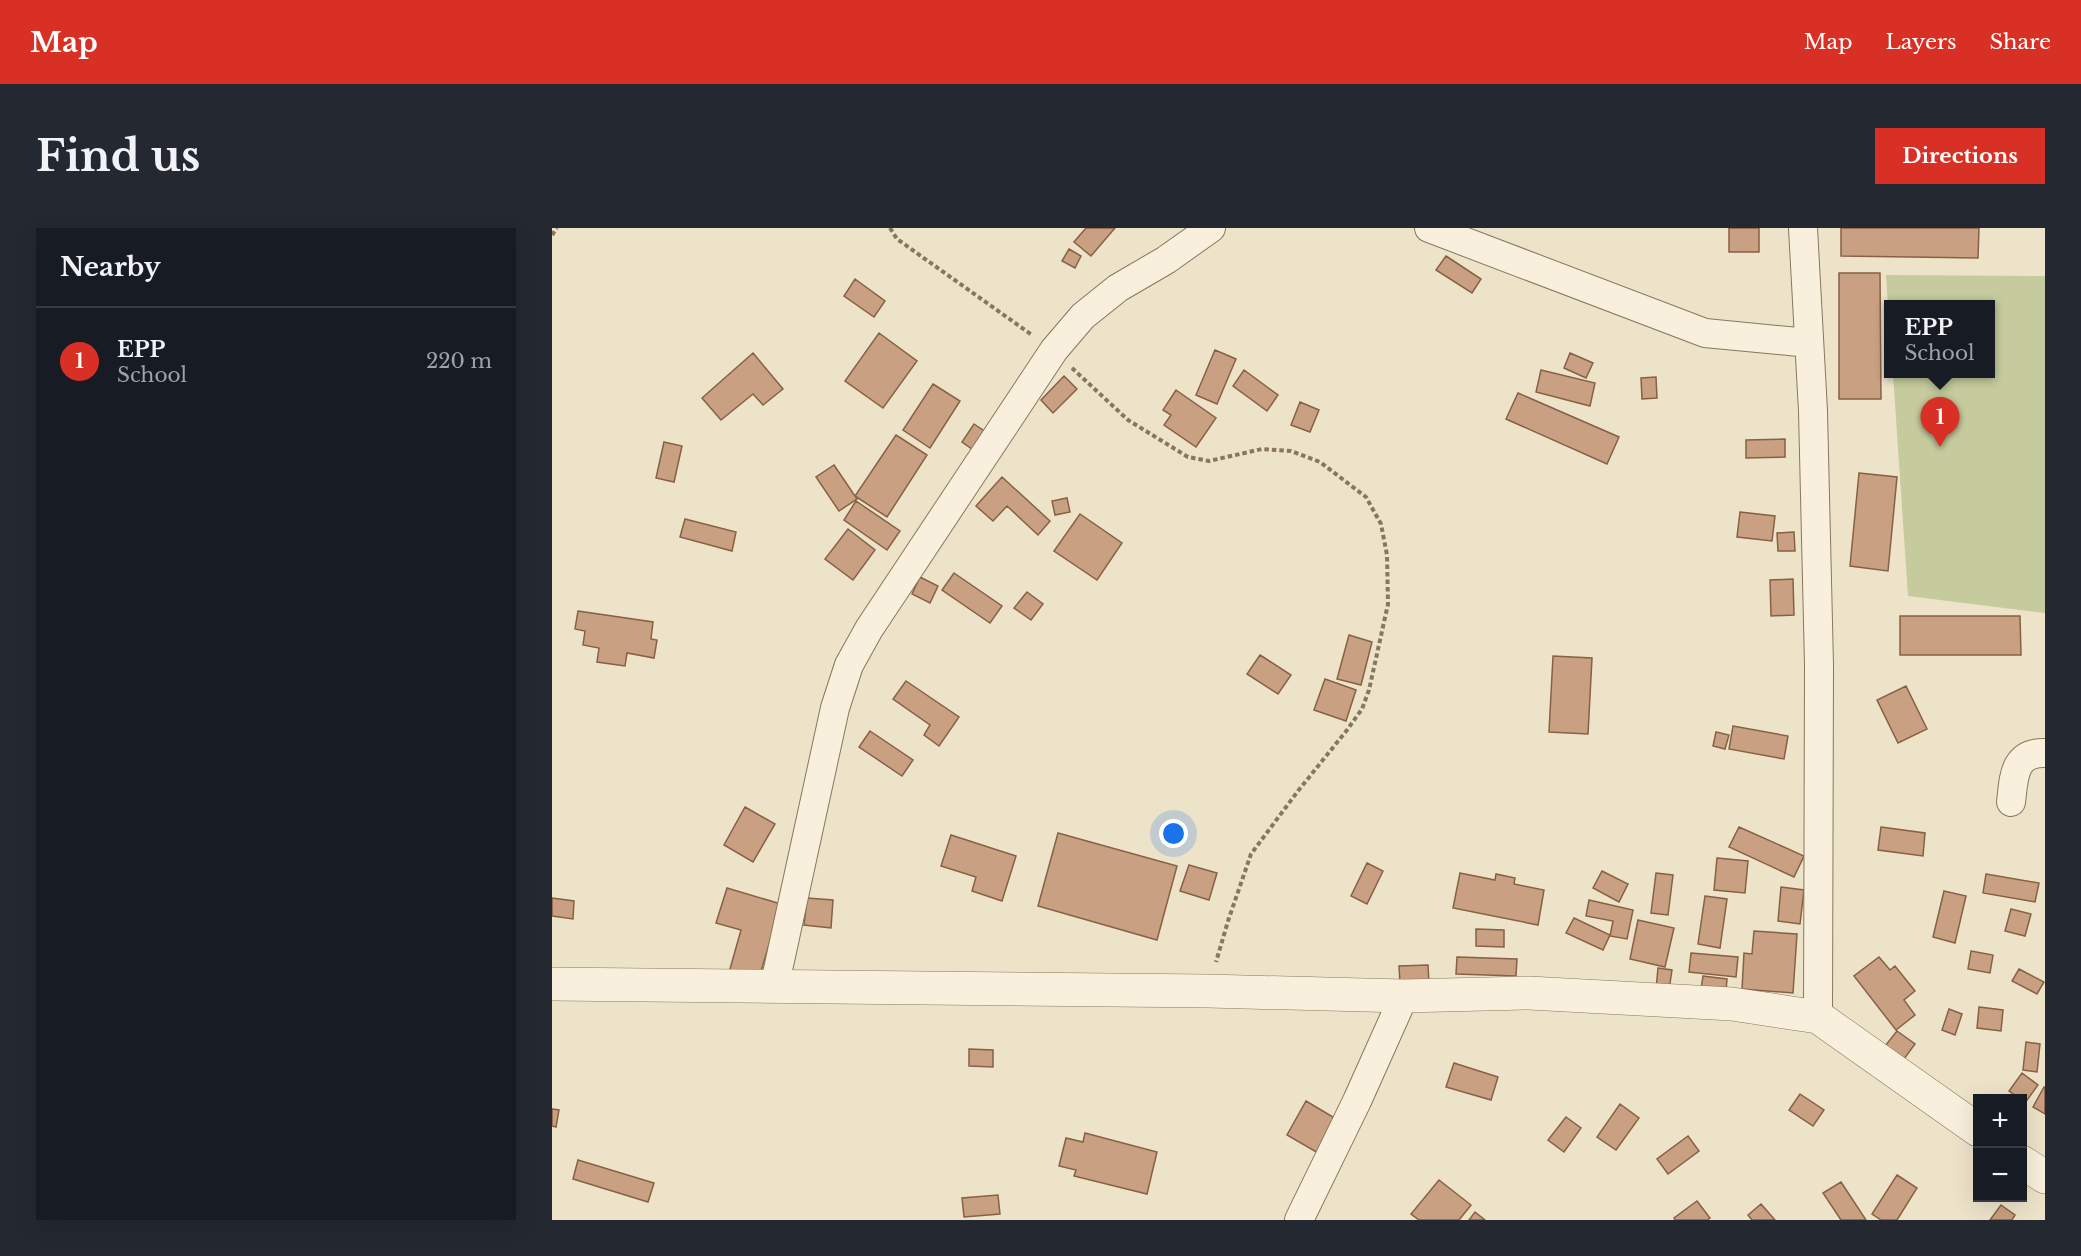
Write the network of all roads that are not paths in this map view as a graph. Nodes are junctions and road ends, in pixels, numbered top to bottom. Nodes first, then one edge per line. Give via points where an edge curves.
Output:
1 (1210, 228) edge
2 (1429, 228) edge
3 (1803, 228) edge
4 (1809, 343) junction
5 (2045, 753) edge
6 (2011, 802) dead end
7 (552, 984) edge
8 (774, 988) junction
9 (1404, 996) junction
10 (1818, 1017) junction
11 (1973, 1127) edge
12 (2027, 1165) edge
13 (2045, 1177) edge
14 (1299, 1220) edge

1 - 8 street via 1118,288 1083,316 1054,350 869,629 849,665 835,708
2 - 4 street via 1705,333
3 - 4 street
4 - 10 street via 1819,665
5 - 6 street via 2036,752 2022,759 2014,773
7 - 8 street
8 - 9 street
9 - 10 street via 1529,993 1732,1004
9 - 14 street
10 - 11 street
12 - 13 street

